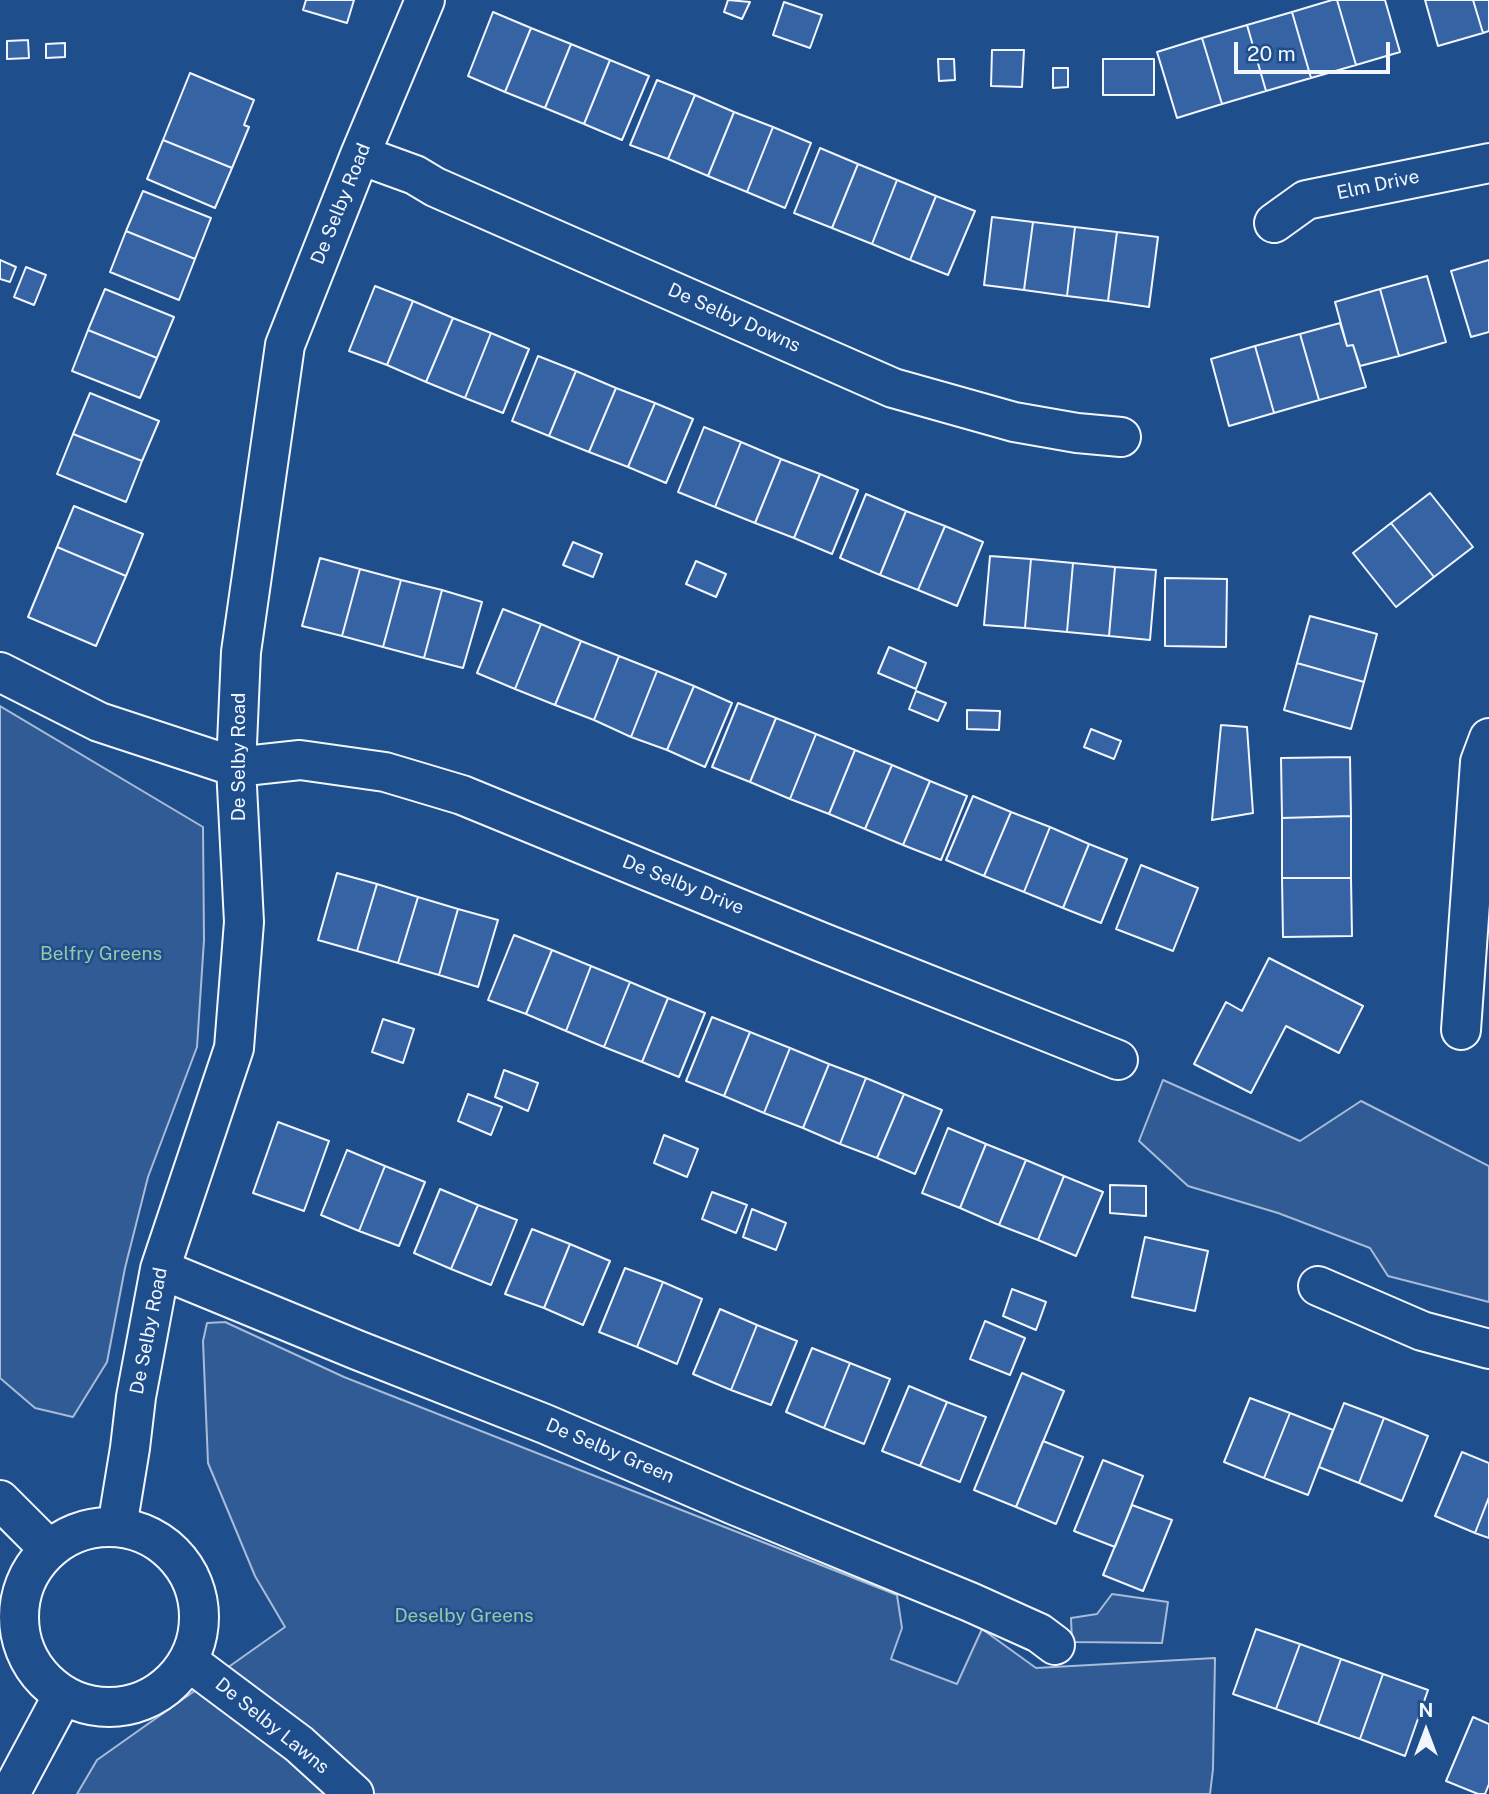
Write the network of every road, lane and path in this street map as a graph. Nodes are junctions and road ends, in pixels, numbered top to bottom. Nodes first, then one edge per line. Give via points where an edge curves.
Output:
1 (425, 0) edge
2 (360, 155) junction
3 (1489, 163) edge
4 (1274, 223) dead end
5 (1121, 437) dead end
6 (0, 672) edge
7 (1489, 738) edge
8 (236, 767) junction
9 (1461, 1030) dead end
10 (1118, 1060) dead end
11 (160, 1269) junction
12 (1318, 1286) dead end
13 (1489, 1349) edge
14 (0, 1500) edge
15 (117, 1527) junction
16 (49, 1549) junction
17 (1055, 1645) dead end
18 (188, 1661) junction
19 (63, 1695) junction
20 (10, 1794) edge
21 (354, 1794) edge

1 - 2 street, De Selby Road
2 - 5 street, De Selby Downs via 415,175 893,388 1014,422
2 - 8 street, De Selby Road via 285,345 241,652
3 - 4 street, Elm Drive via 1306,200
6 - 8 street via 99,722
7 - 9 street via 1480,762
8 - 10 street, De Selby Drive via 300,760 385,772 462,794
8 - 11 street, De Selby Road via 244,922 234,1048
11 - 15 street, De Selby Road
11 - 17 street, De Selby Green via 545,1423 970,1602
12 - 13 street via 1422,1331
14 - 16 street
15 - 16 street via 93,1528
15 - 18 street via 146,1535 170,1551 188,1575 198,1603 198,1633
16 - 19 street via 31,1571 20,1597 18,1626 26,1653 41,1677
18 - 19 street via 170,1683 146,1699 90,1706
18 - 21 street, De Selby Lawns via 299,1745
19 - 20 street

